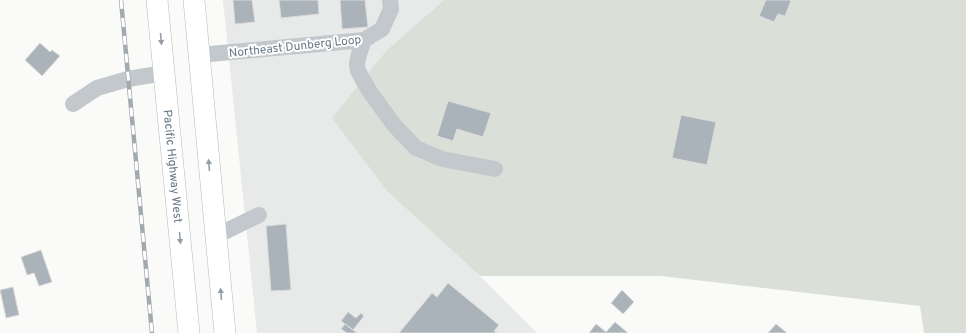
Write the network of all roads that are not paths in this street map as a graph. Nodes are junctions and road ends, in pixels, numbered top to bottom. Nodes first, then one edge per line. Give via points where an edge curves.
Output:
1 (157, 0) edge
2 (194, 0) edge
3 (390, 0) edge
4 (364, 40) junction
5 (199, 55) junction
6 (164, 73) junction
7 (73, 104) dead end
8 (495, 169) dead end
9 (259, 215) dead end
10 (216, 236) junction
11 (189, 333) edge
12 (225, 333) edge

1 -> 6 main road, Pacific Highway West
2 - 5 main road
3 - 4 street, Northeast Dunberg Loop via 391,9 382,29
4 - 5 street, Northeast Dunberg Loop
4 - 8 street via 357,64 358,71 394,125 416,148 442,158
10 -> 5 main road
6 - 7 street via 128,79 97,88
6 -> 11 main road, Pacific Highway West
9 - 10 street
12 -> 10 main road

